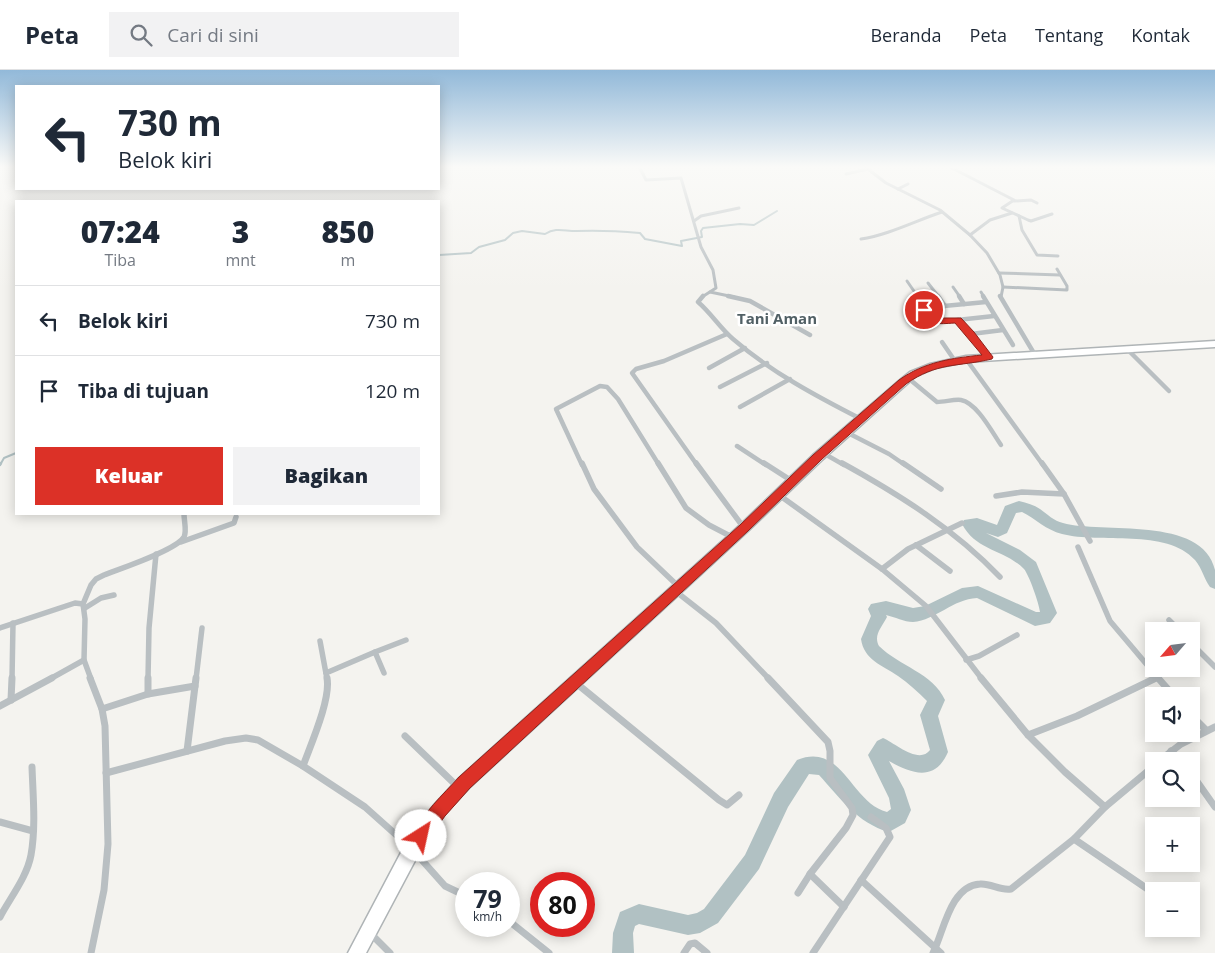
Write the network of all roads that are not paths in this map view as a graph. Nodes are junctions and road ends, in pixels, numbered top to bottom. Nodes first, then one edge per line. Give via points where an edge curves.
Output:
1 (690, 207) edge
2 (933, 207) edge
3 (1001, 207) edge
4 (739, 208) dead end
5 (942, 212) junction
6 (1012, 213) junction
7 (1052, 214) dead end
8 (1019, 216) junction
9 (694, 221) junction
10 (970, 235) junction
11 (861, 239) dead end
12 (1058, 256) dead end
13 (1057, 269) dead end
14 (999, 273) junction
15 (1060, 275) junction
16 (907, 281) dead end
17 (928, 283) dead end
18 (954, 287) dead end
19 (1003, 287) junction
20 (710, 292) junction
21 (981, 292) dead end
22 (986, 302) junction
23 (964, 304) junction
24 (945, 306) junction
25 (923, 308) junction
26 (994, 316) junction
27 (958, 320) junction
28 (1003, 330) junction
29 (727, 334) junction
30 (971, 334) junction
31 (810, 335) dead end
32 (942, 342) dead end
33 (1215, 344) edge
34 (1013, 345) dead end
35 (745, 348) junction
36 (1127, 349) junction
37 (1035, 355) junction
38 (988, 357) junction
39 (961, 360) junction
40 (766, 363) junction
41 (709, 368) dead end
42 (908, 378) junction
43 (790, 379) junction
44 (720, 387) dead end
45 (1169, 391) dead end
46 (740, 407) dead end
47 (861, 419) junction
48 (846, 432) junction
49 (1001, 445) dead end
50 (737, 446) dead end
51 (823, 452) junction
52 (792, 481) junction
53 (940, 489) dead end
54 (779, 494) junction
55 (1064, 494) junction
56 (996, 496) dead end
57 (184, 515) edge
58 (236, 517) dead end
59 (962, 523) dead end
60 (744, 528) junction
61 (946, 530) junction
62 (732, 537) junction
63 (1090, 541) dead end
64 (181, 542) junction
65 (916, 545) junction
66 (1078, 547) dead end
67 (156, 554) junction
68 (882, 569) junction
69 (950, 571) dead end
70 (1000, 577) dead end
71 (676, 588) junction
72 (114, 595) dead end
73 (84, 606) junction
74 (13, 623) junction
75 (0, 628) edge
76 (202, 628) dead end
77 (1017, 634) dead end
78 (406, 640) dead end
79 (320, 641) dead end
80 (375, 652) junction
81 (1200, 652) edge
82 (84, 660) junction
83 (966, 660) junction
84 (1145, 663) edge
85 (1215, 666) edge
86 (326, 673) junction
87 (384, 673) dead end
88 (1155, 678) edge
89 (575, 682) junction
90 (195, 686) junction
91 (148, 694) junction
92 (12, 700) junction
93 (0, 706) edge
94 (102, 709) junction
95 (1200, 724) edge
96 (1215, 727) edge
97 (1206, 730) junction
98 (1028, 735) junction
99 (406, 736) dead end
100 (187, 751) junction
101 (1171, 751) edge
102 (303, 766) junction
103 (32, 767) dead end
104 (106, 773) junction
105 (1145, 774) edge
106 (1200, 786) edge
107 (459, 788) junction
108 (739, 794) dead end
109 (1105, 807) junction
110 (1215, 807) edge
111 (871, 817) dead end
112 (0, 822) edge
113 (32, 831) junction
114 (1074, 840) junction
115 (412, 849) junction
116 (810, 874) junction
117 (861, 880) junction
118 (1145, 888) edge
119 (455, 891) edge
120 (798, 893) dead end
121 (844, 907) junction
122 (1, 913) edge
123 (520, 930) edge
124 (368, 931) junction
125 (937, 951) edge
126 (91, 953) edge
127 (357, 953) edge
128 (390, 953) edge
129 (549, 953) edge
130 (684, 953) edge
131 (707, 953) edge
132 (813, 953) edge

1 - 9 street
2 - 5 street
3 - 6 street
4 - 9 street via 700,216
5 - 10 street
5 - 11 street via 880,236
6 - 8 street
6 - 10 street via 990,220
7 - 8 street via 1031,221
8 - 12 street via 1037,255
9 - 20 street via 715,278 716,288
10 - 14 street via 988,253
13 - 15 street
14 - 15 street
14 - 19 street
15 - 19 street via 1068,288 1066,290
16 - 25 street
17 - 24 street
18 - 23 street
19 - 37 street via 1000,296 1004,305
20 - 29 street via 698,301
20 - 31 street via 754,303
21 - 22 street
22 - 23 street
22 - 26 street
23 - 24 street
24 - 25 street
25 - 27 street via 934,320
26 - 27 street
26 - 28 street
27 - 30 street
28 - 30 street
28 - 34 street
29 - 35 street
29 - 60 street via 664,361 636,369 632,374
30 - 38 street
32 - 39 street
33 - 36 highway
35 - 40 street
35 - 41 street
36 - 37 highway
36 - 45 street
37 - 38 highway
38 - 39 highway
39 - 42 highway via 933,366
39 - 55 street
40 - 43 street
40 - 44 street
42 - 47 highway
42 - 49 street via 937,402 961,400 968,403
43 - 46 street
43 - 47 street
47 - 48 highway
48 - 51 highway
48 - 53 street via 896,458
50 - 52 street
51 - 52 highway
51 - 61 street via 869,478
52 - 54 highway
54 - 60 highway
54 - 68 street
55 - 56 street via 1022,492
55 - 63 street
57 - 64 street
58 - 64 street via 234,523 226,527
59 - 61 street
60 - 62 highway
61 - 65 street
61 - 70 street via 982,558
62 - 71 highway
62 - 71 street via 686,508 608,387 600,386 556,409 594,489 638,547
64 - 67 street
65 - 68 street
65 - 69 street
66 - 84 street via 1110,621
67 - 73 street via 96,579 90,585
67 - 91 street via 149,628
68 - 83 street via 926,606
71 - 89 highway
71 - 116 street via 724,632 831,748 828,773 831,782 852,808 852,814 846,828
72 - 73 street
73 - 74 street via 75,602
73 - 82 street
74 - 75 street
74 - 92 street
76 - 90 street
77 - 83 street
78 - 80 street
79 - 86 street
80 - 86 street
80 - 87 street
81 - 85 street
82 - 92 street
82 - 94 street
83 - 98 street
86 - 102 street via 328,685
88 - 98 street via 1082,715
89 - 107 highway
89 - 108 street via 719,800 727,805
90 - 91 street
90 - 100 street
91 - 94 street
92 - 93 street
94 - 104 street
95 - 97 street
96 - 97 street
97 - 101 street
98 - 109 street
99 - 107 street
100 - 102 street via 235,739 252,739 275,748
100 - 104 street
102 - 115 street via 365,807
103 - 113 street
104 - 126 street via 106,874
105 - 109 street
106 - 110 street
107 - 115 highway
109 - 114 street
111 - 117 street via 886,828 890,836
112 - 113 street
113 - 122 street via 33,847 26,870
114 - 118 street
114 - 125 street via 1011,889 1004,891 981,883 966,890 954,903
115 - 119 street via 445,886
115 - 124 highway
116 - 120 street
116 - 121 street
117 - 121 street
117 - 125 street
121 - 132 street
123 - 129 street
124 - 127 highway
124 - 128 street
130 - 131 street via 690,944 695,943

